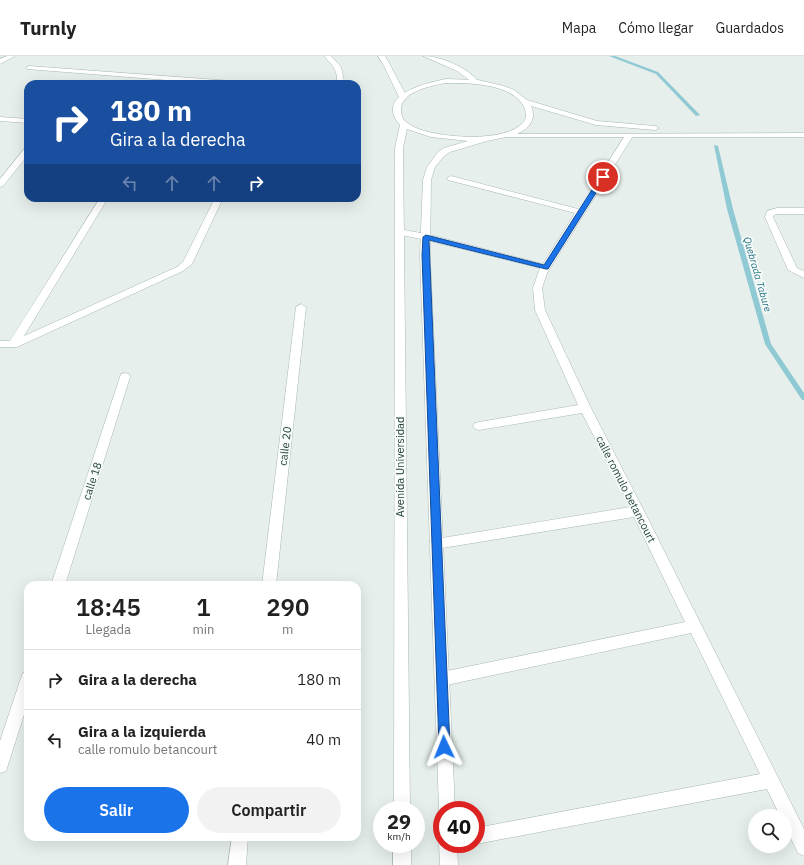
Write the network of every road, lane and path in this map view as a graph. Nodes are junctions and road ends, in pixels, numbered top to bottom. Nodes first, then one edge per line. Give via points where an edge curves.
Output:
1 (12, 56) edge
2 (327, 56) edge
3 (381, 56) edge
4 (426, 56) edge
5 (0, 62) edge
6 (29, 68) dead end
7 (191, 80) edge
8 (340, 80) edge
9 (474, 81) junction
10 (403, 97) junction
11 (525, 102) junction
12 (0, 120) edge
13 (24, 121) edge
14 (404, 125) junction
15 (804, 128) edge
16 (804, 135) edge
17 (504, 136) junction
18 (629, 136) junction
19 (484, 139) junction
20 (24, 155) edge
21 (451, 178) dead end
22 (0, 184) edge
23 (102, 202) edge
24 (218, 202) edge
25 (804, 210) edge
26 (581, 212) junction
27 (399, 232) junction
28 (426, 237) junction
29 (546, 267) junction
30 (804, 275) edge
31 (301, 307) dead end
32 (0, 344) edge
33 (13, 345) junction
34 (125, 377) dead end
35 (584, 408) junction
36 (479, 426) dead end
37 (638, 511) junction
38 (436, 544) junction
39 (59, 581) edge
40 (269, 581) edge
41 (695, 626) junction
42 (442, 679) junction
43 (24, 690) edge
44 (0, 765) edge
45 (771, 780) junction
46 (402, 801) edge
47 (447, 801) edge
48 (485, 834) edge
49 (239, 841) edge
50 (804, 847) edge
51 (402, 853) edge
52 (448, 853) edge
53 (236, 865) edge
54 (402, 865) edge
55 (449, 865) edge

1 - 5 street
2 - 8 street via 337,64
3 - 10 street
4 - 9 street via 472,76
6 - 7 street
9 - 10 street via 433,84 421,87
9 - 11 street via 505,88
10 - 14 street via 396,111
11 - 15 street via 616,126 688,129
11 - 17 street via 530,116 527,123 521,129
12 - 13 street
14 - 19 street via 438,136
14 - 27 street, Avenida Universidad via 399,148
16 - 18 street
17 - 18 street
17 - 19 street
18 - 26 street, calle romulo betancourt
19 - 28 street via 447,150 440,154 431,167 427,180
20 - 22 street
21 - 26 street
23 - 33 street
24 - 33 street via 188,264
25 - 30 street via 776,211 770,213 769,217 793,270
26 - 29 street, calle romulo betancourt
27 - 28 street
27 - 46 street, Avenida Universidad
28 - 29 street
28 - 38 street
29 - 35 street, calle romulo betancourt via 536,294 540,310
31 - 40 street, calle 20
32 - 33 street
34 - 39 street, calle 18
35 - 36 street
35 - 37 street, calle romulo betancourt
37 - 38 street
37 - 41 street, calle romulo betancourt
38 - 42 street
41 - 42 street
41 - 45 street, calle romulo betancourt
42 - 47 street
43 - 44 street
45 - 48 street
45 - 50 street, calle romulo betancourt
49 - 53 street
51 - 54 street
52 - 55 street

